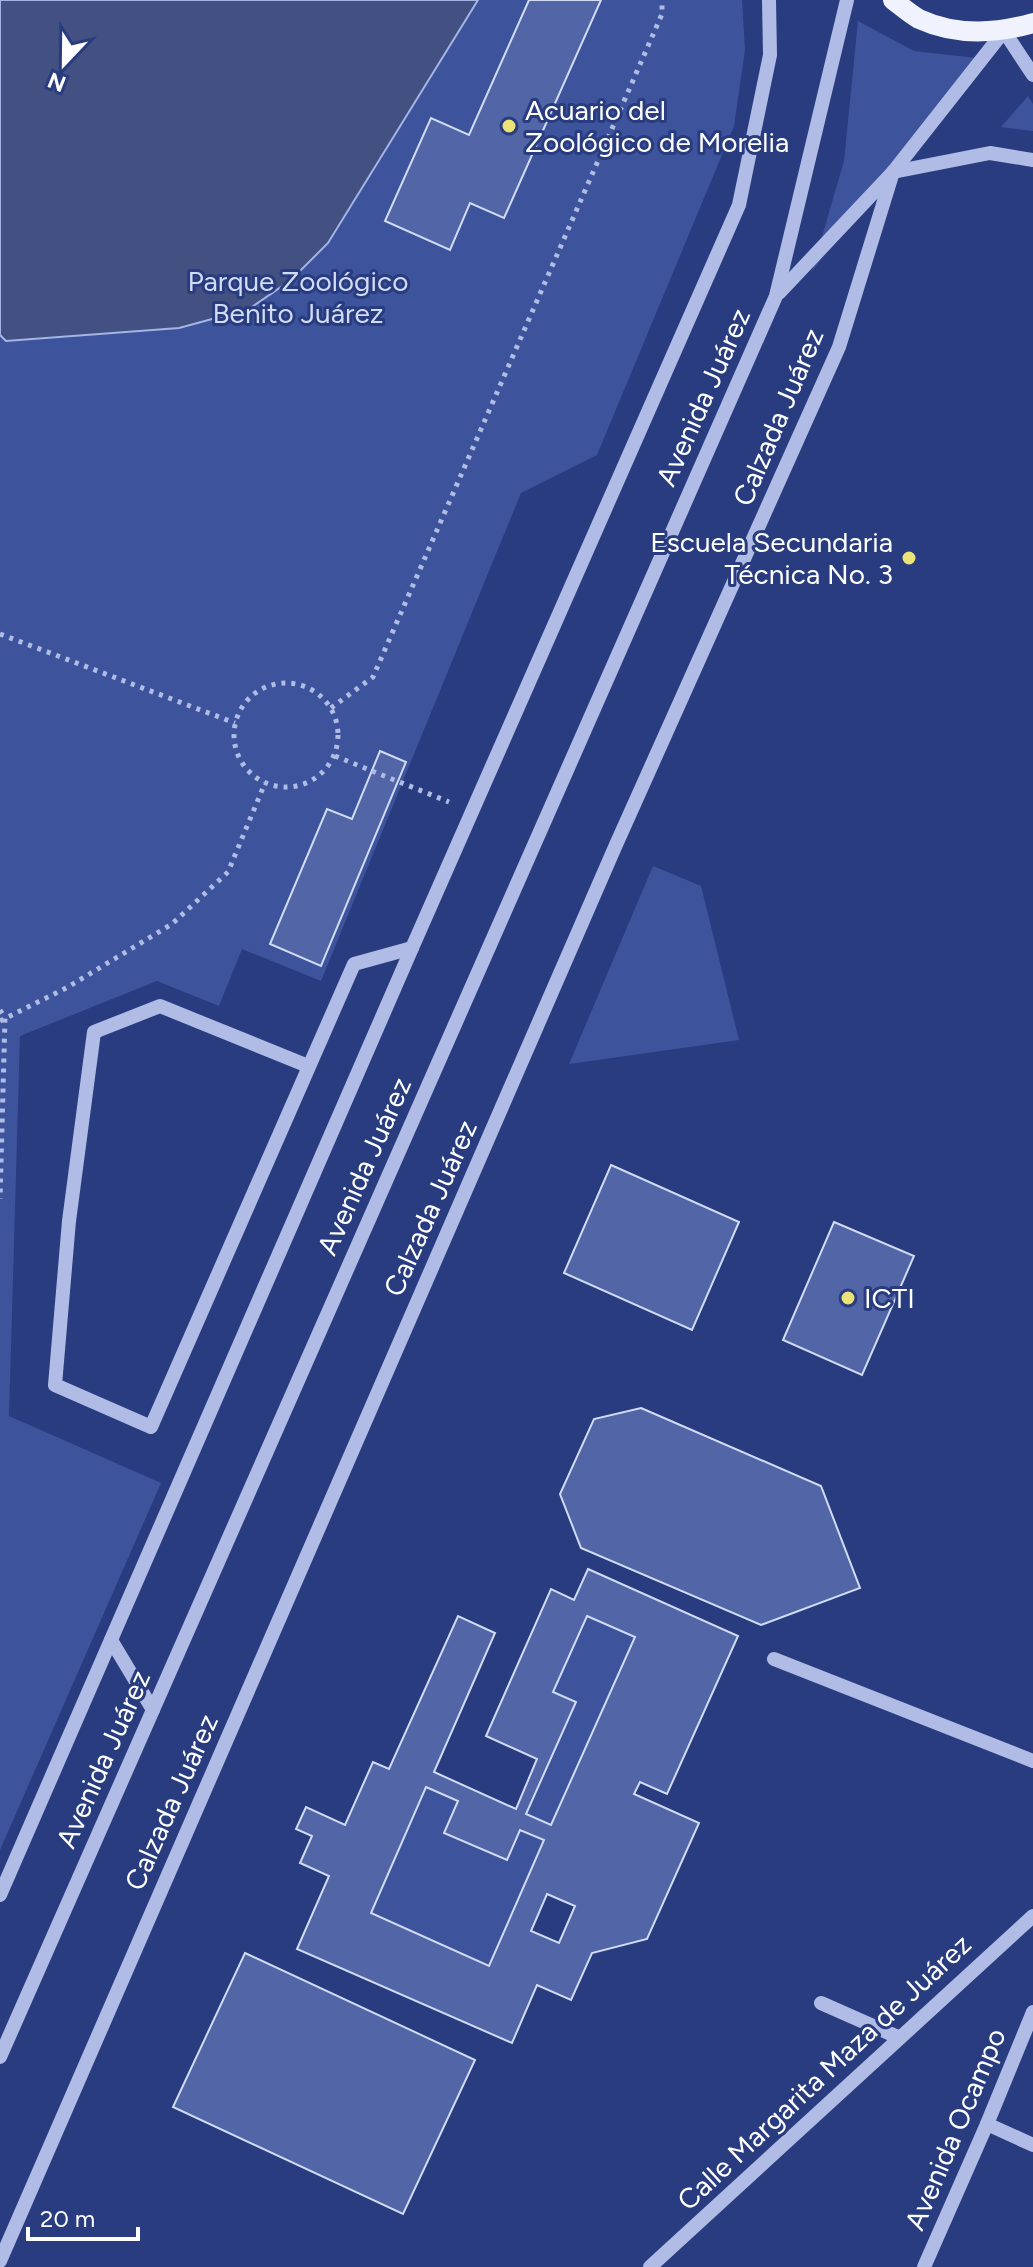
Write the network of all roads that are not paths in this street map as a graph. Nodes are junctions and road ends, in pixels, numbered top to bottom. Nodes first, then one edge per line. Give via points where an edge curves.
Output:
1 (769, 0) edge
2 (847, 0) edge
3 (893, 0) edge
4 (1033, 23) edge
5 (1004, 31) junction
6 (1033, 75) edge
7 (1033, 160) edge
8 (893, 172) junction
9 (776, 296) junction
10 (412, 948) junction
11 (308, 1066) junction
12 (111, 1640) junction
13 (774, 1659) dead end
14 (153, 1710) junction
15 (1033, 1761) edge
16 (0, 1895) edge
17 (1033, 1916) edge
18 (821, 2003) dead end
19 (1033, 2012) edge
20 (900, 2038) junction
21 (0, 2057) edge
22 (987, 2124) junction
23 (1033, 2145) edge
24 (0, 2261) edge
25 (650, 2267) edge
26 (924, 2267) edge

1 - 10 street via 770,55 739,205
2 - 9 street, Avenida Juárez
3 - 5 main road via 919,18 960,32
4 - 5 main road
5 - 6 street
5 - 8 street, Avenida Juárez
7 - 8 street via 990,153
8 - 9 street, Avenida Juárez
8 - 24 street, Calzada Juárez via 839,347 615,847
9 - 14 street, Avenida Juárez
10 - 11 street via 354,964
10 - 12 street
11 - 11 street via 151,1427 55,1385 69,1221 94,1032 160,1006
12 - 14 street
12 - 16 street
13 - 15 street
14 - 21 street, Avenida Juárez
17 - 20 street, Calle Margarita Maza de Juárez
18 - 20 street
19 - 22 street, Avenida Ocampo
20 - 25 street, Calle Margarita Maza de Juárez
22 - 23 street
22 - 26 street, Avenida Ocampo

